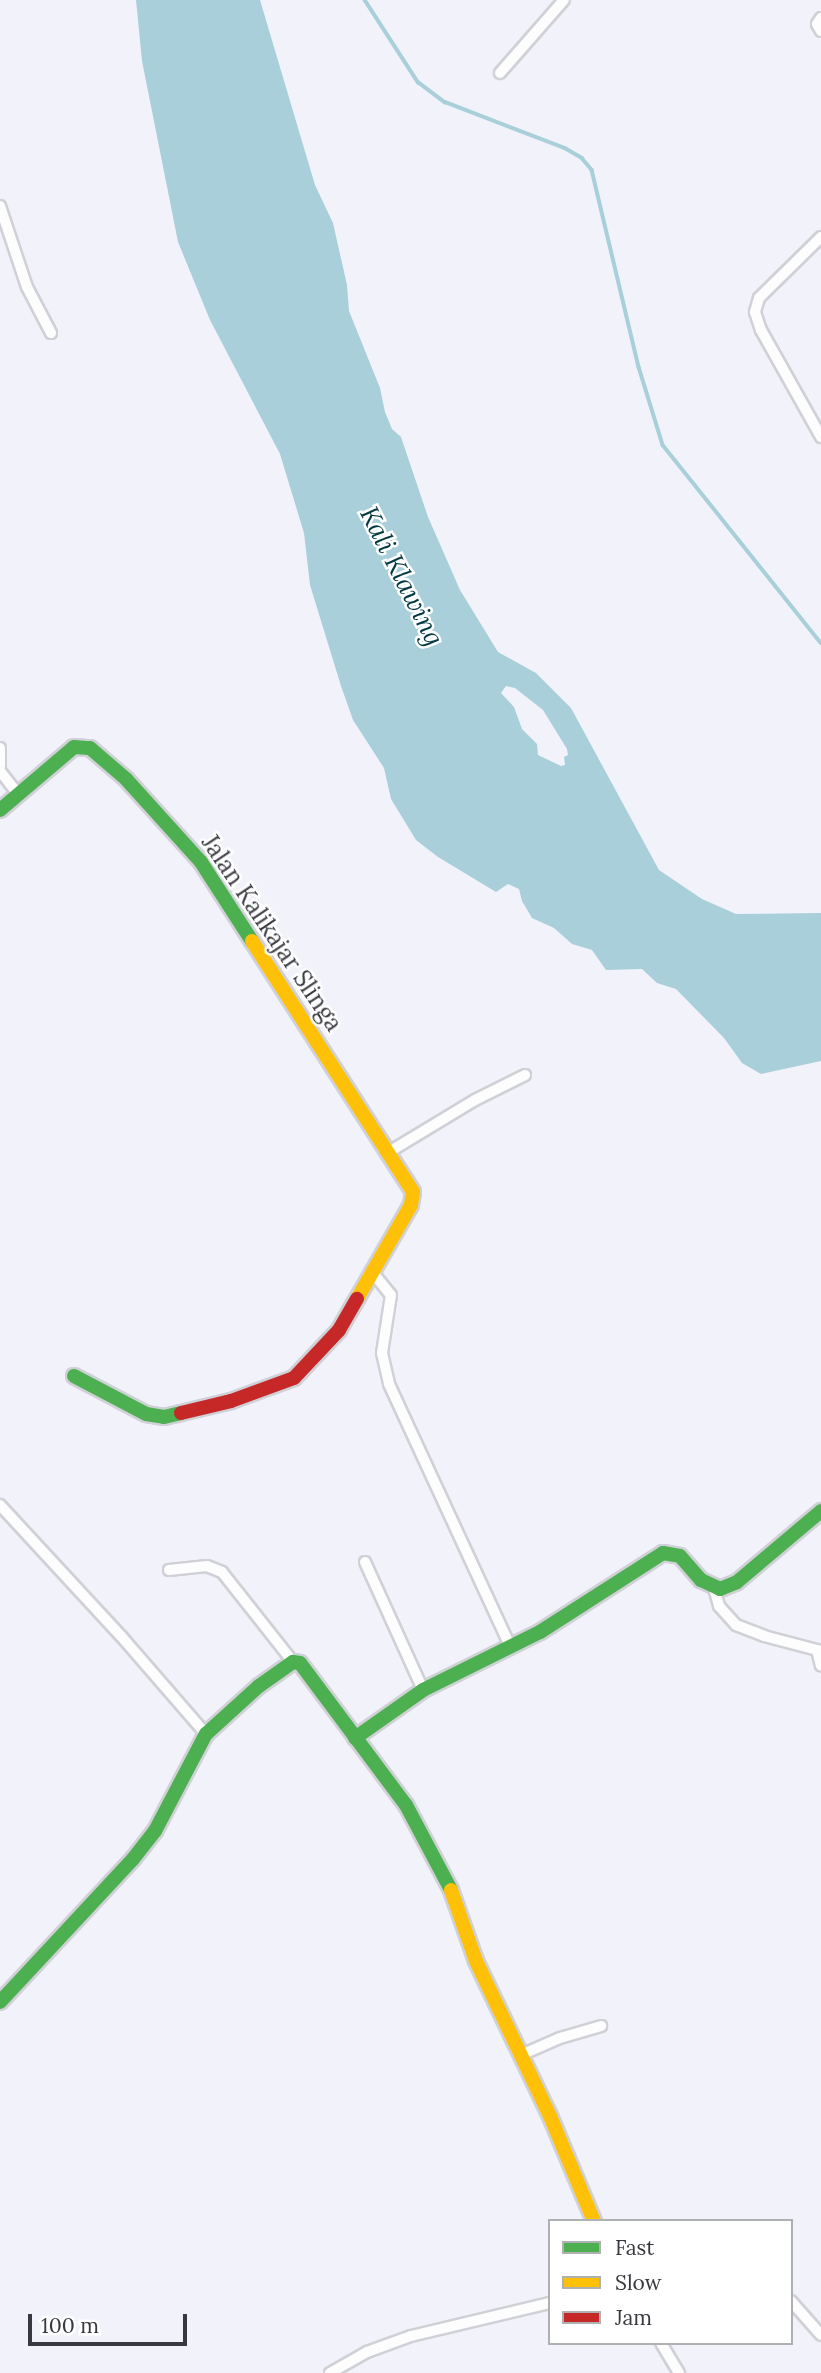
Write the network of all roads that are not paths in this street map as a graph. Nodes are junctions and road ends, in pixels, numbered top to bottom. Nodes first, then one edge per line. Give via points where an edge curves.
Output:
1 (564, 0) edge
2 (821, 18) edge
3 (821, 31) edge
4 (500, 74) dead end
5 (0, 206) edge
6 (821, 237) edge
7 (51, 333) dead end
8 (821, 437) edge
9 (0, 748) edge
10 (0, 768) edge
11 (19, 795) junction
12 (0, 810) edge
13 (526, 1076) dead end
14 (389, 1152) junction
15 (372, 1273) junction
16 (74, 1376) dead end
17 (0, 1505) edge
18 (821, 1511) edge
19 (365, 1562) dead end
20 (169, 1570) dead end
21 (713, 1588) junction
22 (510, 1646) junction
23 (819, 1650) edge
24 (293, 1662) junction
25 (821, 1666) edge
26 (423, 1690) junction
27 (206, 1734) junction
28 (355, 1738) junction
29 (0, 2002) edge
30 (601, 2026) dead end
31 (521, 2054) junction
32 (593, 2219) edge
33 (548, 2303) edge
34 (793, 2303) edge
35 (821, 2334) edge
36 (662, 2345) edge
37 (330, 2373) edge
38 (679, 2373) edge

1 - 4 street
2 - 3 street via 817,24
5 - 7 street via 27,287
6 - 8 street via 764,292 755,312
9 - 10 street
10 - 11 street
11 - 12 street, Jalan Kalikajar Slinga
11 - 14 street, Jalan Kalikajar Slinga via 74,747 90,748 126,779 201,862
13 - 14 street via 475,1100
14 - 15 street, Jalan Kalikajar Slinga via 411,1186 411,1205
15 - 16 street via 339,1331 315,1358 294,1378 268,1390 164,1416 125,1405
15 - 22 street via 392,1299 382,1353 390,1384
17 - 27 street
18 - 21 street via 737,1582
19 - 26 street
20 - 24 street via 207,1566 222,1572
21 - 22 street via 680,1556 663,1553 563,1618
21 - 23 street via 719,1606 736,1625
22 - 26 street
23 - 25 street
24 - 27 street
24 - 28 street via 307,1670
26 - 28 street
27 - 29 street via 155,1831
28 - 31 street via 424,1835
30 - 31 street
31 - 32 street
33 - 37 street via 411,2336 367,2352
34 - 35 street
36 - 38 street

